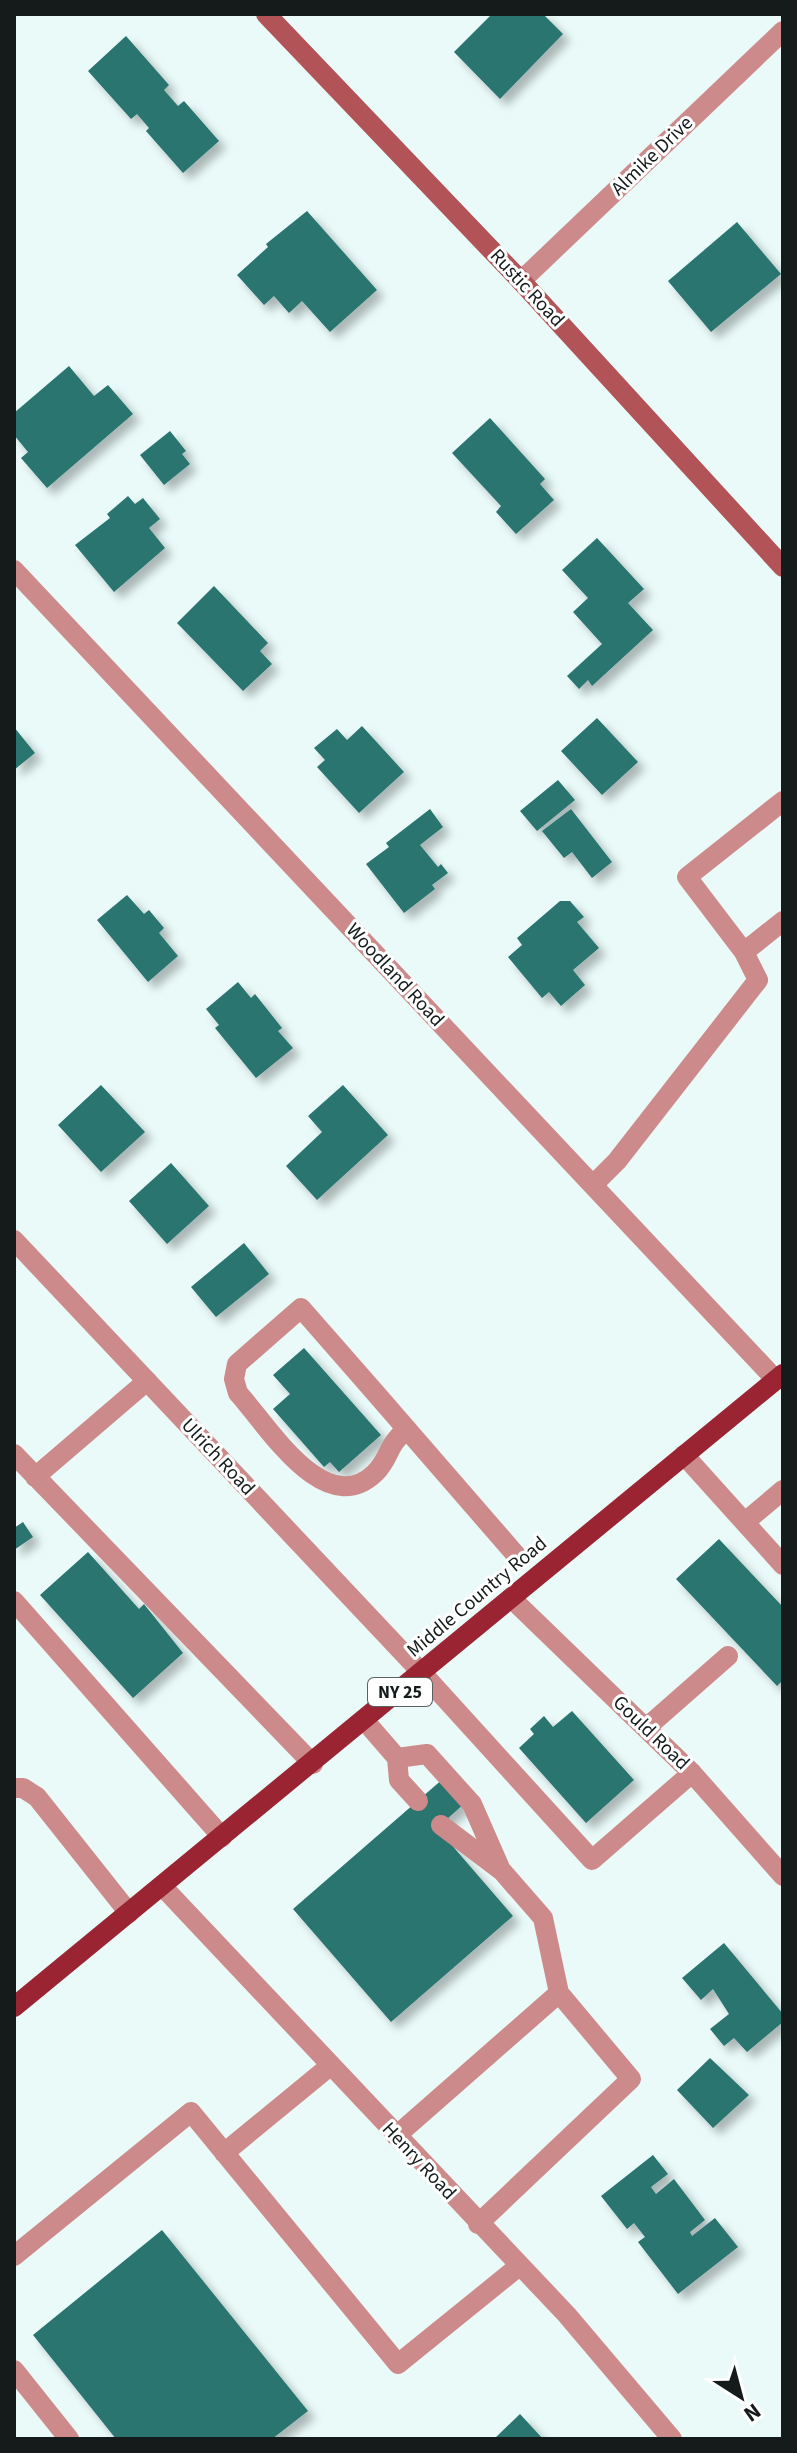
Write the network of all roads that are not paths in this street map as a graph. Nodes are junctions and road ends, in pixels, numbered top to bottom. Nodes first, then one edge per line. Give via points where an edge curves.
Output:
1 (266, 14) edge
2 (783, 31) edge
3 (521, 281) junction
4 (783, 567) edge
5 (14, 570) edge
6 (783, 801) edge
7 (783, 921) edge
8 (744, 952) junction
9 (593, 1185) junction
10 (14, 1240) edge
11 (779, 1377) edge
12 (147, 1381) junction
13 (407, 1429) junction
14 (14, 1454) edge
15 (684, 1455) junction
16 (35, 1477) junction
17 (783, 1490) edge
18 (745, 1522) junction
19 (516, 1555) dead end
20 (783, 1565) edge
21 (511, 1598) junction
22 (14, 1601) edge
23 (728, 1656) dead end
24 (423, 1674) junction
25 (365, 1721) junction
26 (646, 1728) junction
27 (397, 1758) junction
28 (313, 1764) junction
29 (692, 1773) junction
30 (14, 1788) edge
31 (418, 1801) dead end
32 (441, 1825) dead end
33 (222, 1837) junction
34 (502, 1871) junction
35 (783, 1876) edge
36 (162, 1886) junction
37 (129, 1913) junction
38 (559, 1993) junction
39 (14, 2007) edge
40 (330, 2066) junction
41 (396, 2136) junction
42 (224, 2153) junction
43 (478, 2224) junction
44 (14, 2256) edge
45 (518, 2267) junction
46 (14, 2370) edge
47 (69, 2439) edge
48 (672, 2439) edge

1 - 3 street, Rustic Road
2 - 3 street, Almike Drive
3 - 4 street, Rustic Road
5 - 9 street, Woodland Road
6 - 8 street via 687,877
7 - 8 street
8 - 9 street via 758,980
9 - 11 street, Woodland Road
10 - 12 street, Ulrich Road
11 - 15 main road, Middle Country Road / NY 25
12 - 16 street
12 - 24 street, Ulrich Road
13 - 13 street via 301,1308 237,1364 238,1393 315,1479 333,1488 374,1474 390,1443
13 - 19 street
14 - 16 street
15 - 18 street
15 - 21 main road, Middle Country Road / NY 25
16 - 28 street
17 - 18 street
18 - 20 street
21 - 24 main road, Middle Country Road / NY 25
21 - 26 street, Gould Road
22 - 33 street
23 - 26 street
24 - 25 main road, Middle Country Road / NY 25
24 - 29 street, Ulrich Road via 592,1860
25 - 27 street
25 - 28 main road, Middle Country Road / NY 25
26 - 29 street, Gould Road
27 - 31 street via 399,1780
27 - 34 street via 427,1754 472,1804
28 - 33 main road, Middle Country Road / NY 25
29 - 35 street, Gould Road
30 - 37 street via 37,1797
32 - 34 street
33 - 36 main road, Middle Country Road / NY 25
34 - 38 street via 543,1918
36 - 37 main road, Middle Country Road / NY 25
36 - 40 street, Henry Road
37 - 39 main road, Middle Country Road / NY 25
38 - 41 street
38 - 43 street via 631,2079
40 - 41 street, Henry Road
40 - 42 street
41 - 43 street, Henry Road
42 - 44 street via 191,2112
42 - 45 street via 398,2364
43 - 45 street, Henry Road
45 - 48 street, Henry Road via 567,2315
46 - 47 street

